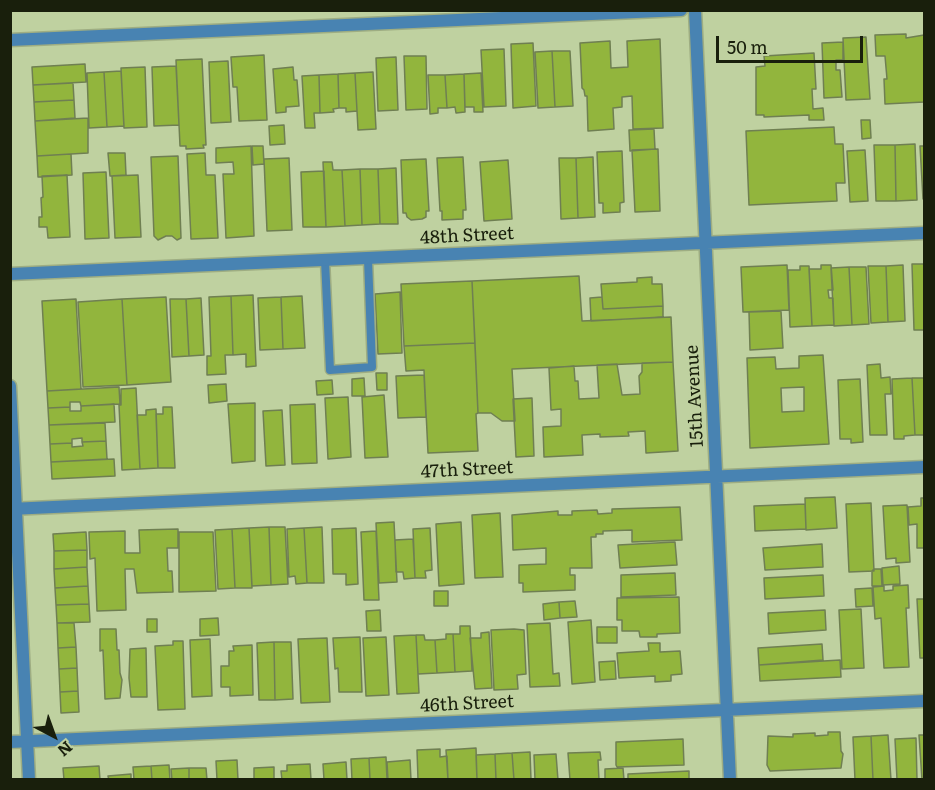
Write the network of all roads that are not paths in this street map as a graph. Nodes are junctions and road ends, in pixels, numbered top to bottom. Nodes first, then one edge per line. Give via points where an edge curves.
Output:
1 (681, 10) edge
2 (695, 10) edge
3 (10, 40) edge
4 (924, 233) edge
5 (706, 243) junction
6 (368, 259) junction
7 (325, 260) junction
8 (10, 274) edge
9 (10, 386) edge
10 (924, 467) edge
11 (716, 476) junction
12 (13, 509) edge
13 (924, 701) edge
14 (726, 710) junction
15 (10, 742) edge
16 (27, 742) junction
17 (29, 780) edge
18 (730, 780) edge

1 - 3 street
2 - 5 street, 15th Avenue
4 - 5 street, 48th Street
5 - 6 street, 48th Street
5 - 11 street, 15th Avenue
6 - 7 street, 48th Street
6 - 7 lane via 372,367 330,370
7 - 8 street, 48th Street
9 - 12 street
10 - 11 street, 47th Street
11 - 12 street, 47th Street
11 - 14 street, 15th Avenue
12 - 16 street
13 - 14 street, 46th Street
14 - 16 street, 46th Street
14 - 18 street, 15th Avenue
15 - 16 street, 46th Street
16 - 17 street

